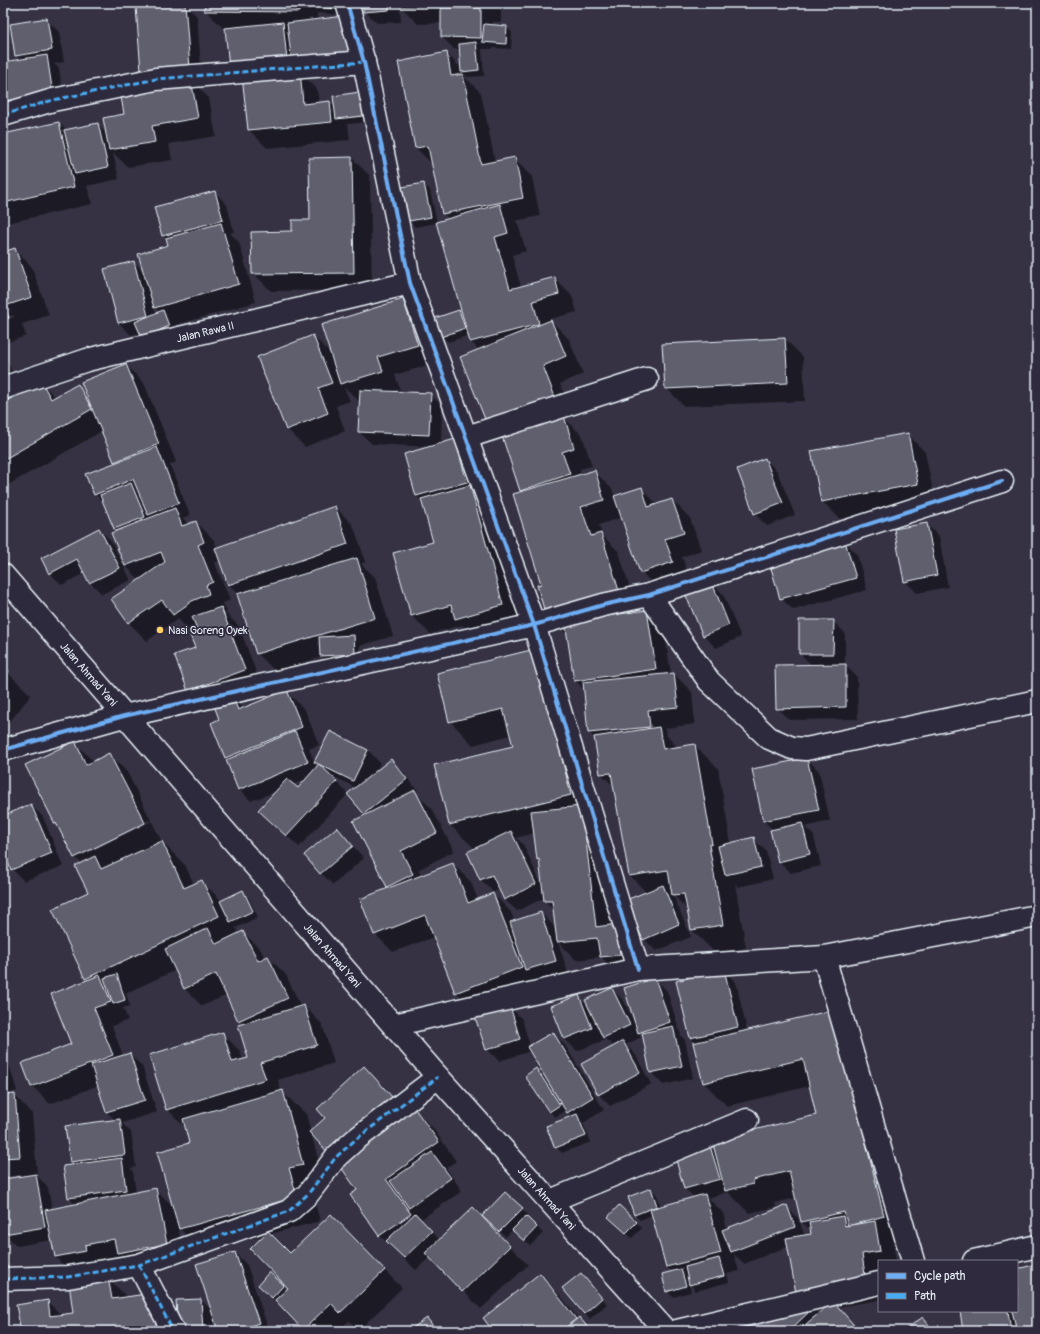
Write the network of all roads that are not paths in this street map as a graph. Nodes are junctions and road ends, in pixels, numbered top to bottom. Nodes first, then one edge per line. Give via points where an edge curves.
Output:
1 (347, 3) edge
2 (364, 62) junction
3 (3, 116) edge
4 (410, 283) junction
5 (647, 379) dead end
6 (3, 388) edge
7 (467, 437) junction
8 (1002, 481) dead end
9 (3, 575) edge
10 (649, 594) junction
11 (534, 625) junction
12 (1037, 702) edge
13 (124, 716) junction
14 (3, 750) edge
15 (1037, 916) edge
16 (824, 957) junction
17 (638, 969) junction
18 (394, 1025) junction
19 (438, 1077) junction
20 (747, 1120) dead end
21 (550, 1201) junction
22 (1037, 1246) edge
23 (913, 1260) edge
24 (978, 1260) edge
25 (139, 1266) junction
26 (3, 1279) edge
27 (878, 1283) edge
28 (173, 1331) edge
29 (666, 1331) edge
30 (677, 1331) edge

1 - 2 main road
2 - 3 main road via 156,79 53,100
2 - 4 main road
4 - 6 main road, Jalan Rawa II via 87,360
4 - 7 main road
5 - 7 main road
7 - 11 main road
8 - 10 main road
9 - 13 main road, Jalan Ahmad Yani
10 - 11 main road
10 - 12 main road via 709,681 769,738 792,748 806,749
11 - 13 main road
11 - 17 main road
13 - 14 main road
13 - 18 main road, Jalan Ahmad Yani
15 - 16 main road
16 - 17 main road
16 - 23 main road
17 - 18 main road
18 - 19 main road, Jalan Ahmad Yani
19 - 21 main road, Jalan Ahmad Yani
19 - 25 main road via 355,1140 336,1158 308,1194 289,1210
20 - 21 main road
21 - 29 main road, Jalan Ahmad Yani
22 - 24 main road
25 - 26 main road via 68,1277
25 - 28 main road
27 - 30 main road

